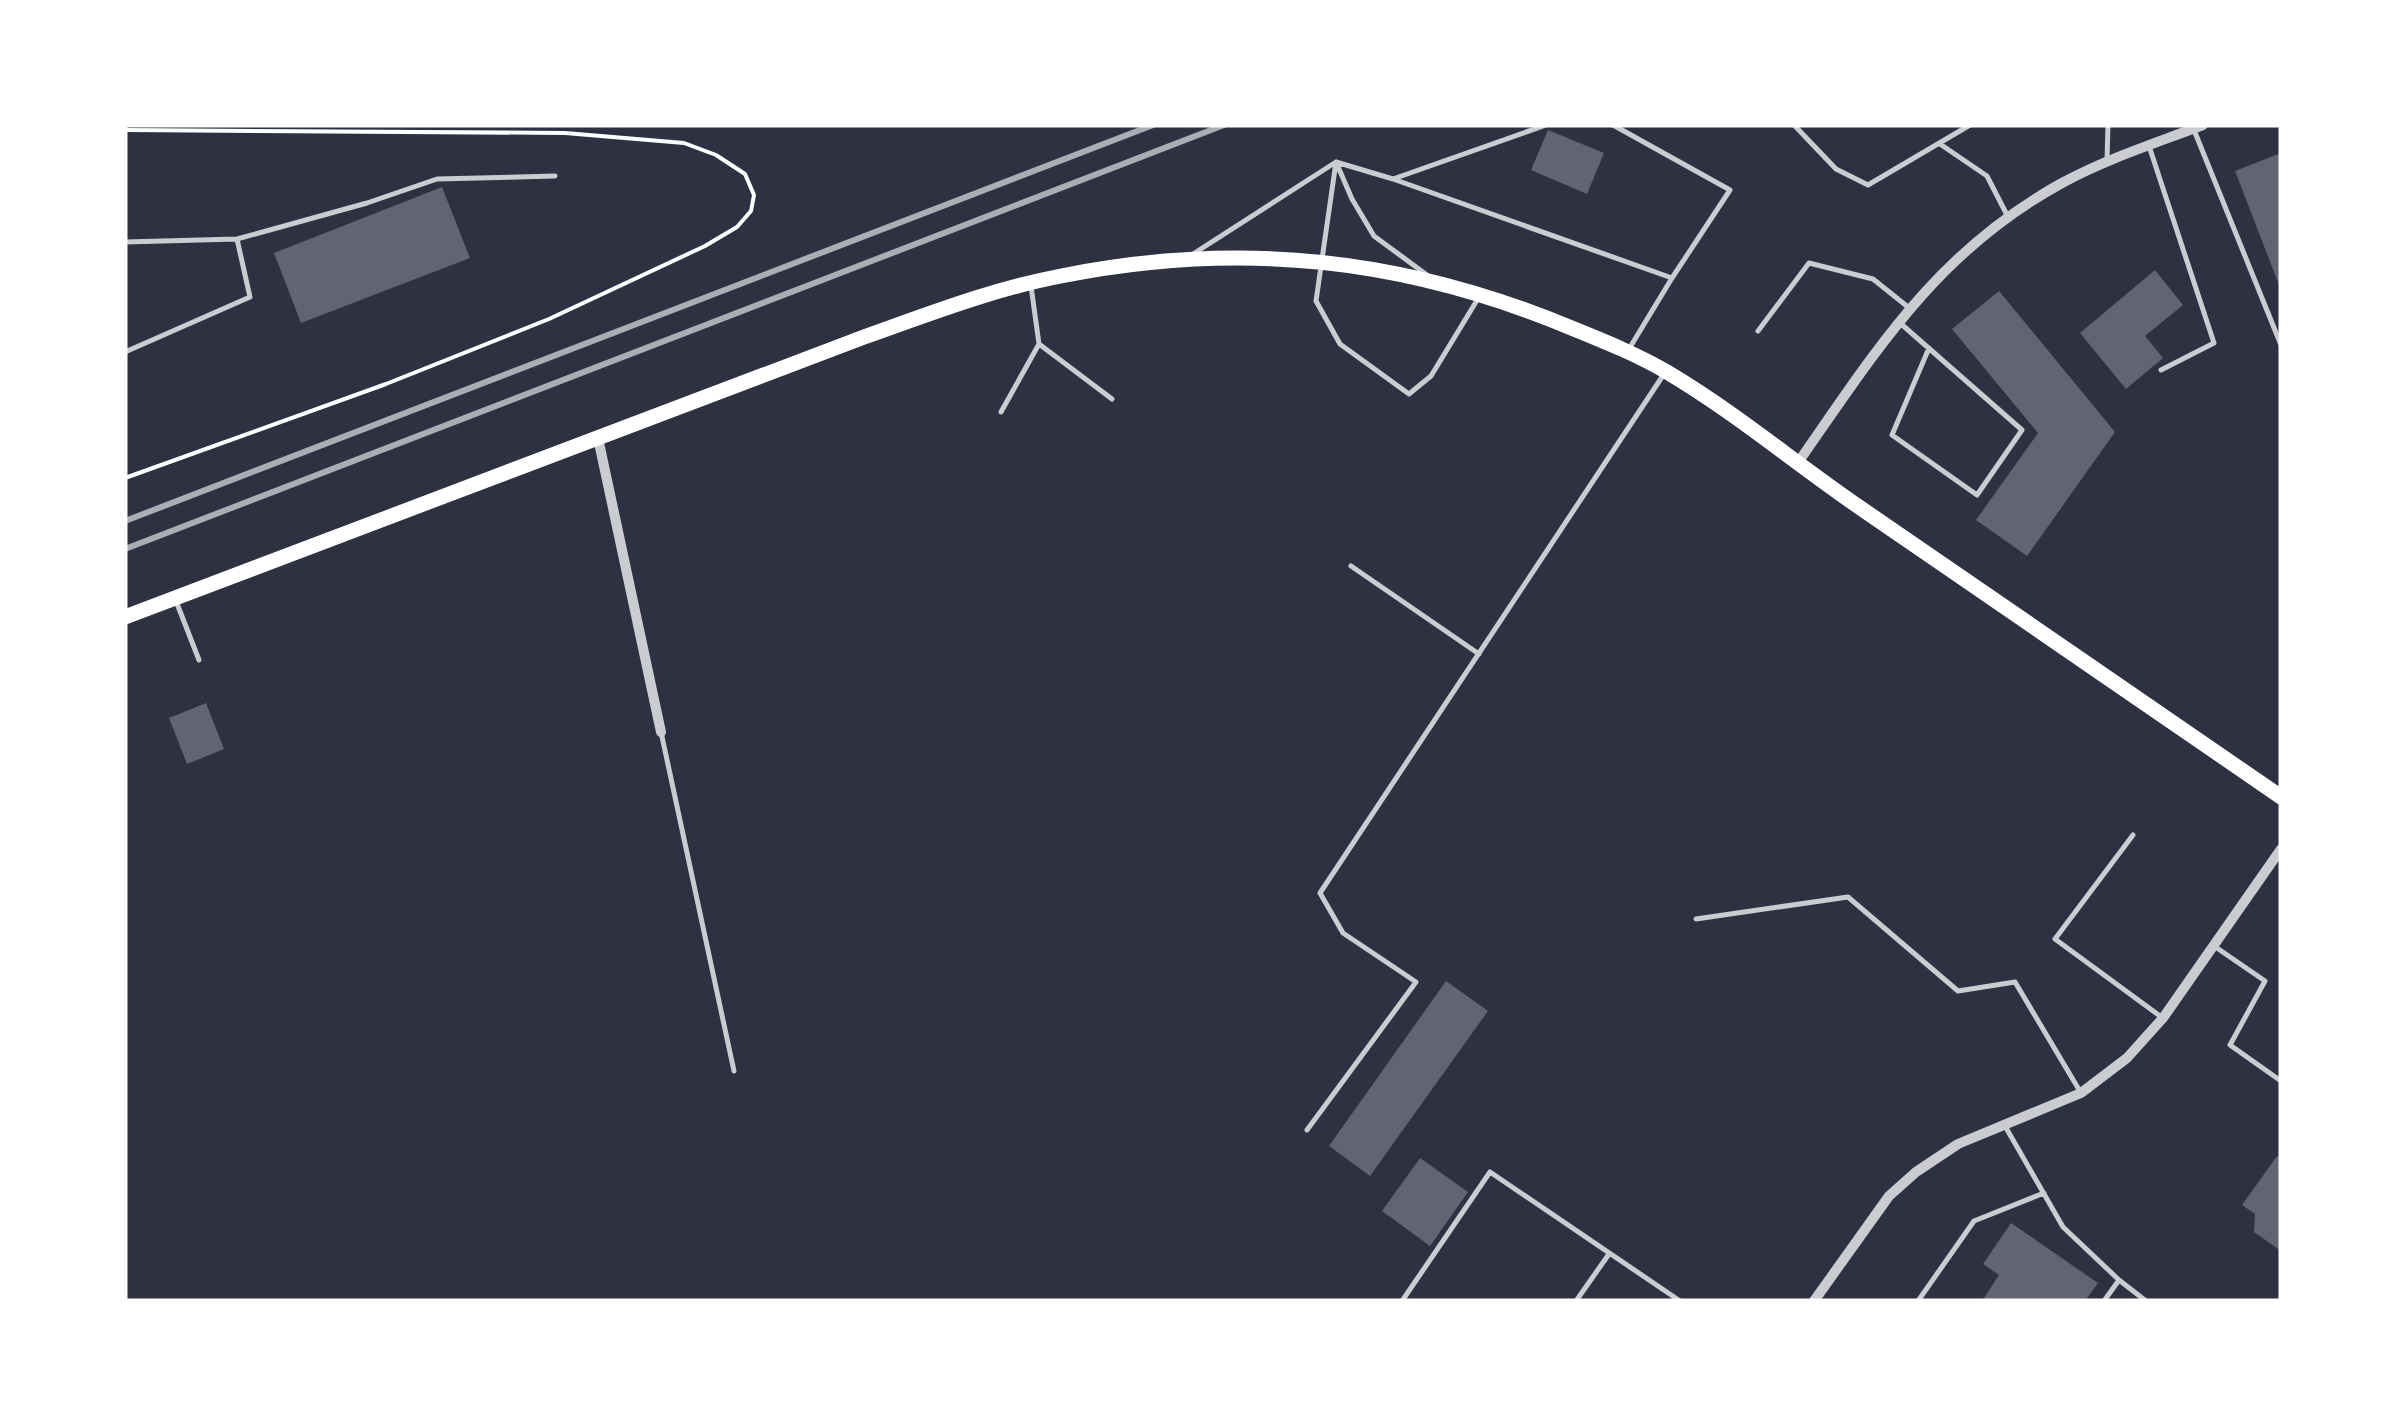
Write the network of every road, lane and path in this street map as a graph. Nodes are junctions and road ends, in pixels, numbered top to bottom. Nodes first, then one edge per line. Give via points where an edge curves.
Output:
1 (1546, 125) edge
2 (1613, 125) edge
3 (1794, 125) edge
4 (1970, 125) edge
5 (2108, 125) edge
6 (2198, 127) edge
7 (125, 130) edge
8 (1939, 144) junction
9 (2149, 146) junction
10 (1336, 162) junction
11 (2107, 163) junction
12 (556, 176) dead end
13 (1393, 178) junction
14 (2008, 216) junction
15 (238, 239) junction
16 (125, 242) edge
17 (1182, 260) junction
18 (1319, 261) junction
19 (1672, 278) junction
20 (1437, 282) junction
21 (1030, 283) junction
22 (1481, 294) junction
23 (1908, 308) junction
24 (1898, 321) junction
25 (1758, 331) dead end
26 (1039, 344) junction
27 (2281, 345) edge
28 (1929, 348) junction
29 (1628, 351) junction
30 (125, 352) edge
31 (2161, 370) dead end
32 (1666, 371) junction
33 (1112, 399) dead end
34 (1002, 412) dead end
35 (598, 438) junction
36 (1797, 464) junction
37 (125, 478) edge
38 (1351, 566) dead end
39 (175, 598) junction
40 (125, 618) edge
41 (1478, 654) junction
42 (199, 660) dead end
43 (661, 732) joint
44 (2281, 797) edge
45 (2133, 835) dead end
46 (2281, 850) edge
47 (1696, 919) dead end
48 (2214, 946) junction
49 (2163, 1018) junction
50 (734, 1071) dead end
51 (2281, 1080) edge
52 (2081, 1093) junction
53 (2004, 1124) junction
54 (1308, 1130) dead end
55 (2044, 1194) junction
56 (1610, 1253) junction
57 (2119, 1280) junction
58 (1402, 1301) edge
59 (1576, 1301) edge
60 (1680, 1301) edge
61 (1814, 1301) edge
62 (1918, 1301) edge
63 (2104, 1301) edge
64 (2146, 1301) edge

1 - 13 lane
2 - 19 lane via 1730,190
3 - 8 lane via 1836,169 1868,186
4 - 8 lane
5 - 11 lane
6 - 9 street
6 - 27 lane
7 - 37 path via 565,133 684,142 745,174 754,195 738,227 548,318
8 - 14 lane via 1987,176
9 - 11 street
9 - 31 lane via 2214,343
10 - 13 lane
10 - 17 lane
10 - 18 lane
10 - 20 lane via 1374,236
11 - 14 street
12 - 15 lane via 437,180
13 - 19 lane
14 - 23 street
15 - 16 lane
15 - 30 lane via 250,297
17 - 18 main road
17 - 21 main road
18 - 20 main road
18 - 22 lane via 1316,300 1340,344 1409,394 1431,376
19 - 29 lane
20 - 22 main road
21 - 26 lane
21 - 35 main road via 864,337
22 - 29 main road
23 - 24 street
23 - 25 lane via 1873,278 1809,263
24 - 28 lane
24 - 36 street
26 - 33 lane
26 - 34 lane
28 - 28 lane via 2022,430 1977,494 1892,435
29 - 32 main road
32 - 36 main road
32 - 41 lane
35 - 39 main road
35 - 43 street
36 - 44 main road
38 - 41 lane
39 - 40 main road
39 - 42 lane
41 - 54 lane via 1320,893 1343,933 1416,982
43 - 50 lane
45 - 49 lane via 2054,939
46 - 48 street
47 - 52 lane via 1848,897 1958,991 2014,982
48 - 49 street
48 - 51 lane via 2265,982 2230,1045
49 - 52 street via 2127,1058
52 - 53 street
53 - 55 lane
53 - 61 street via 1958,1144 1889,1196
55 - 57 lane via 2063,1227
55 - 62 lane via 1974,1221
56 - 58 lane via 1490,1172
56 - 59 lane
56 - 60 lane
57 - 63 lane
57 - 64 lane

